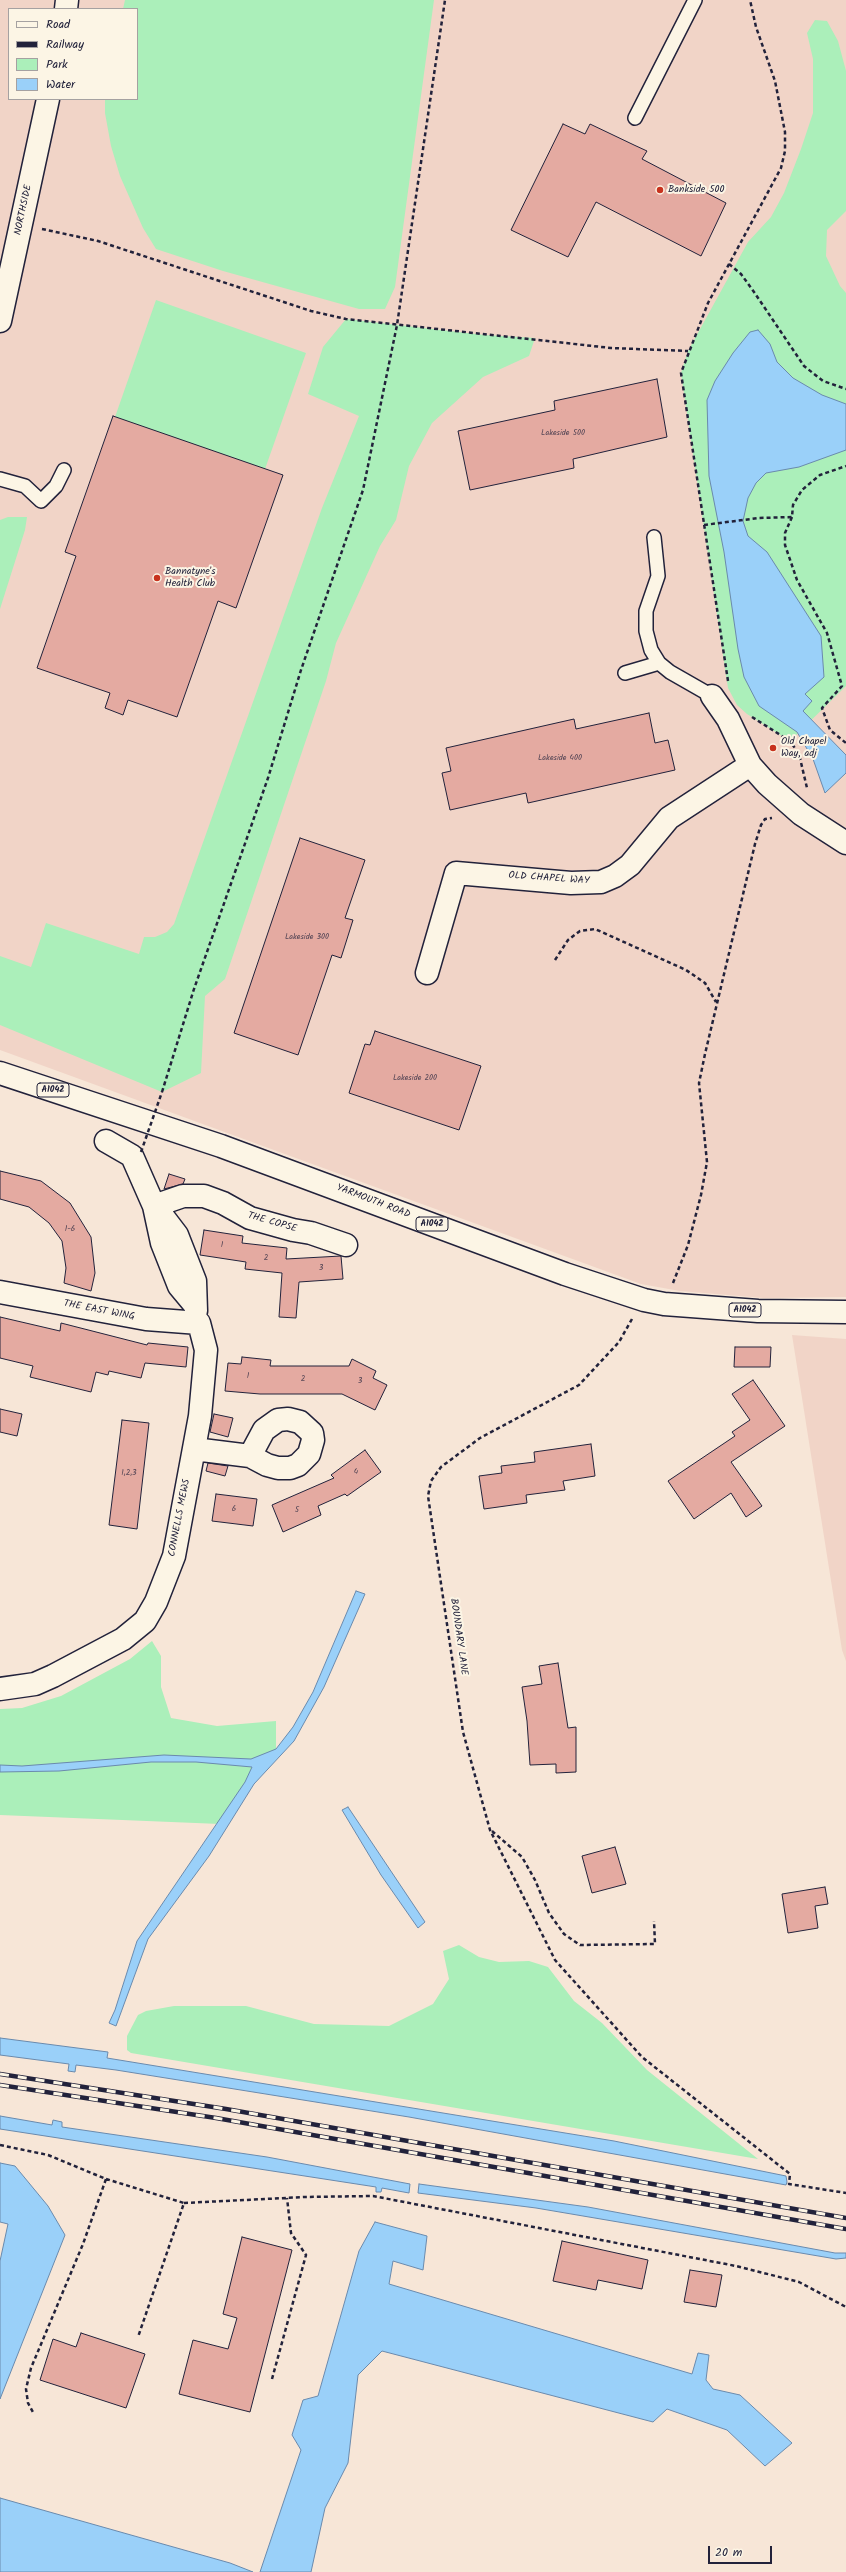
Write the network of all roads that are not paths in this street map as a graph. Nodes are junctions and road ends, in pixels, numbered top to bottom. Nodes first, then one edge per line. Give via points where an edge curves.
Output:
1 (695, 0) edge
2 (48, 100) edge
3 (635, 118) dead end
4 (0, 321) edge
5 (64, 470) dead end
6 (0, 479) edge
7 (654, 537) dead end
8 (659, 663) junction
9 (625, 673) dead end
10 (712, 696) joint
11 (750, 765) junction
12 (846, 843) edge
13 (427, 973) dead end
14 (0, 1073) edge
15 (106, 1141) dead end
16 (154, 1206) junction
17 (346, 1246) dead end
18 (0, 1292) edge
19 (846, 1312) edge
20 (196, 1313) junction
21 (194, 1449) junction
22 (250, 1456) dead end
23 (0, 1689) edge

1 - 3 lane
2 - 4 main road, NORTHSIDE
5 - 6 lane via 56,486 41,501 25,486
7 - 8 lane via 658,576 646,611 646,631 651,650
8 - 9 lane
8 - 10 lane
10 - 11 main road via 738,717
11 - 12 main road via 782,799 805,805
11 - 13 main road, OLD CHAPEL WAY via 668,818 630,865 601,882 456,873
14 - 19 main road, YARMOUTH ROAD / A1042 via 228,1149 564,1274 654,1302 758,1311
15 - 16 main road via 132,1156
16 - 17 main road, THE COPSE via 183,1196 204,1196 250,1218 311,1233
16 - 20 main road via 177,1235 195,1280
18 - 20 main road, THE EAST WING via 146,1320
20 - 21 main road, CONNELLS MEWS via 206,1350
21 - 22 main road
21 - 23 main road, CONNELLS MEWS via 174,1556 156,1602 145,1621 123,1639 53,1676 28,1685

